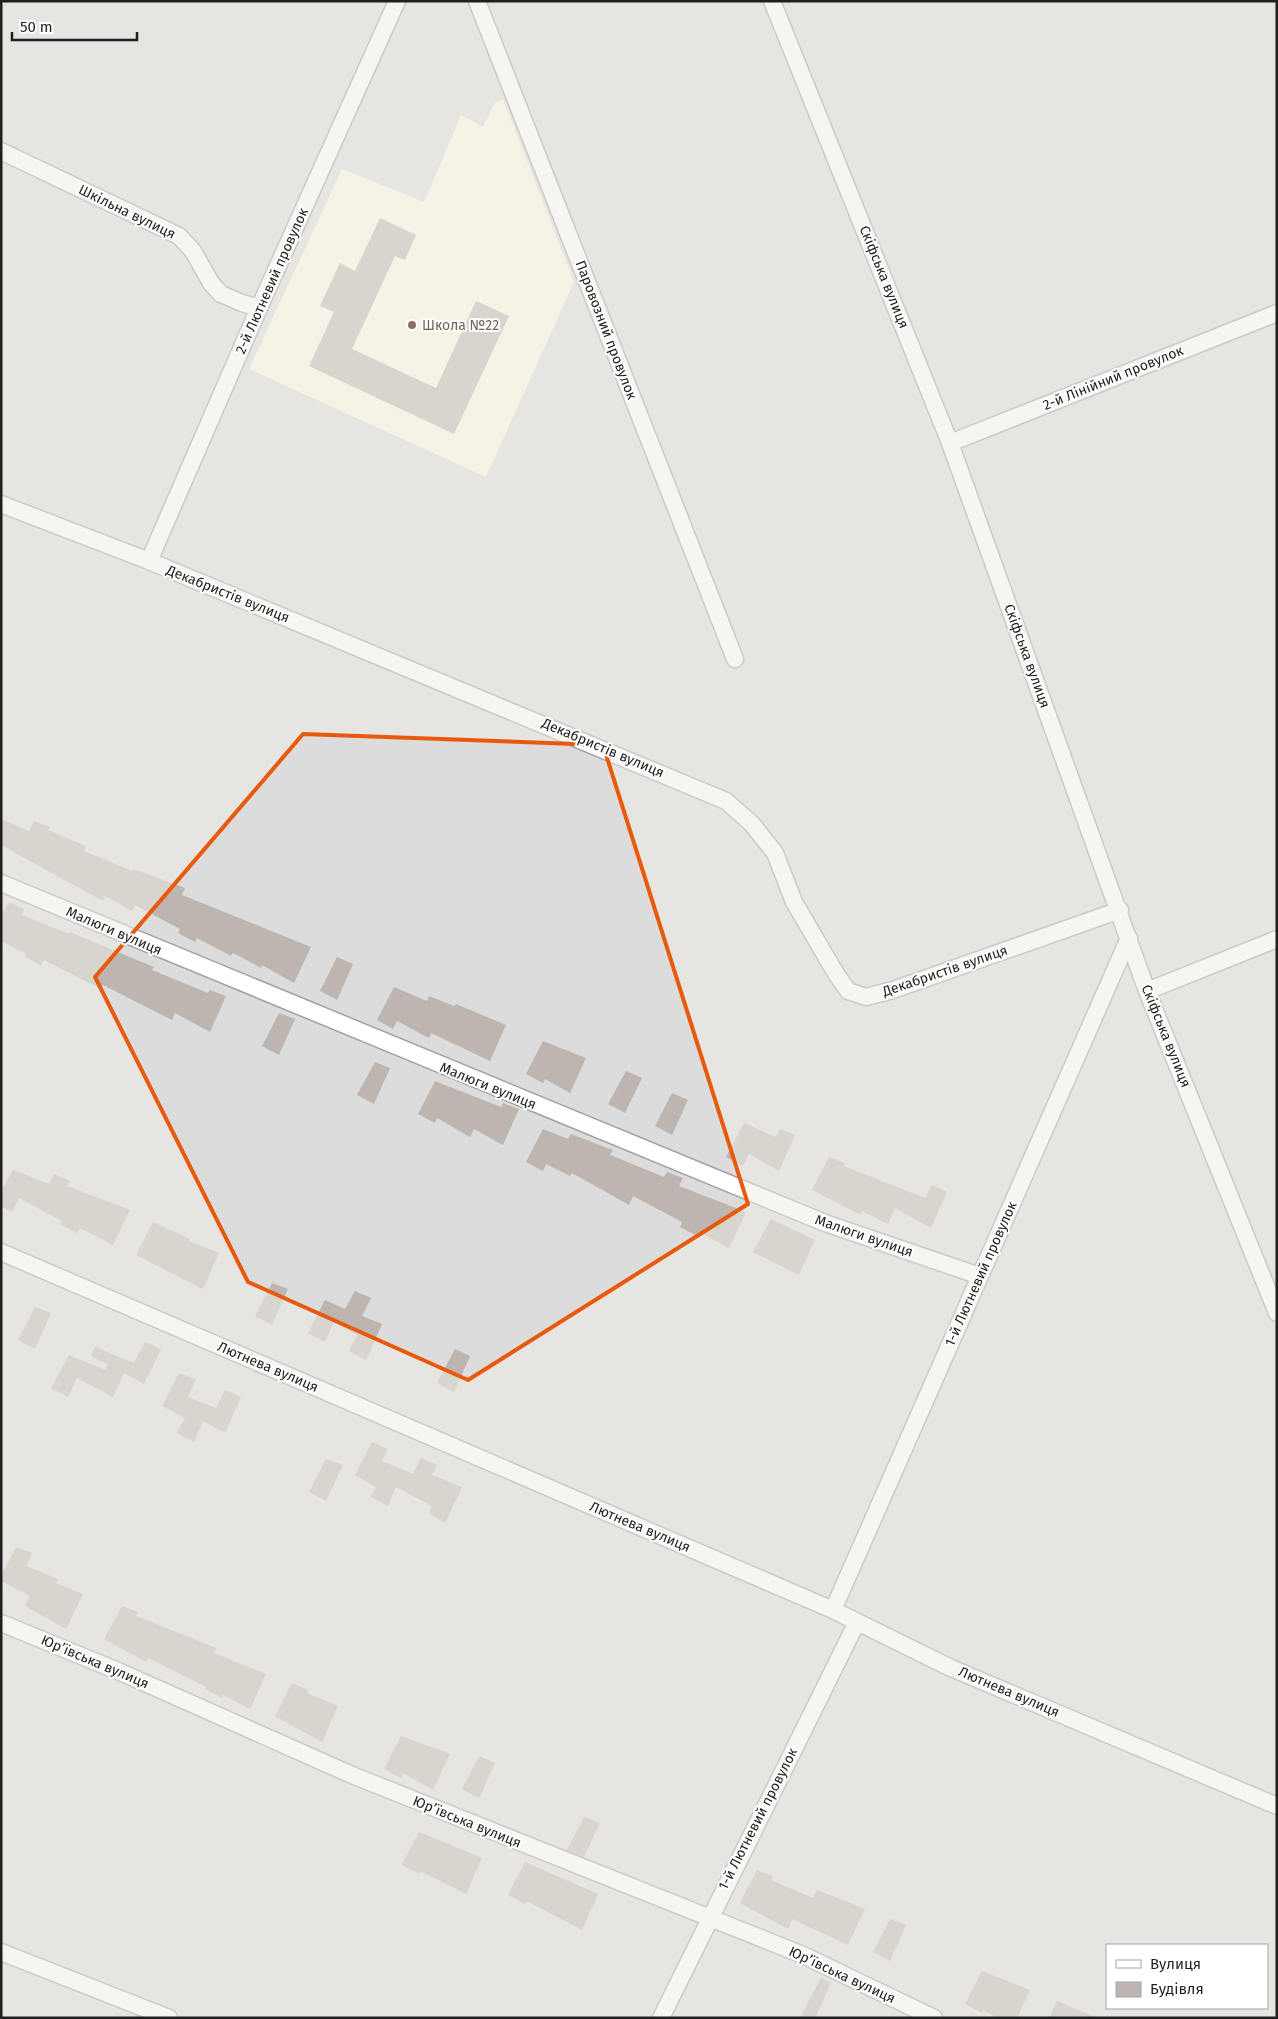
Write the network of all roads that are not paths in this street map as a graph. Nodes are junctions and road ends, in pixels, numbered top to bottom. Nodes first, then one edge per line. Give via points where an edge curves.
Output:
1 (397, 1) edge
2 (477, 1) edge
3 (772, 1) edge
4 (1, 151) edge
5 (259, 308) junction
6 (1277, 313) edge
7 (950, 442) junction
8 (1, 504) edge
9 (149, 561) junction
10 (735, 659) dead end
11 (1, 883) edge
12 (1120, 910) junction
13 (1129, 938) junction
14 (1277, 939) edge
15 (1147, 991) junction
16 (1, 1252) edge
17 (980, 1276) junction
18 (1277, 1313) edge
19 (833, 1610) junction
20 (857, 1622) junction
21 (1, 1623) edge
22 (1277, 1806) edge
23 (709, 1917) junction
24 (1, 1952) edge
25 (169, 2018) edge
26 (661, 2018) edge
27 (934, 2018) edge

1 - 5 street, 2-й Лютневий провулок
2 - 10 street, Паровозний провулок
3 - 7 street, Скіфська вулиця
4 - 5 street, Шкільна вулиця via 179,236 194,250 211,283 221,294
5 - 9 street, 2-й Лютневий провулок
6 - 7 street, 2-й Лінійний провулок
7 - 12 street, Скіфська вулиця
8 - 9 street, Декабристів вулиця
9 - 12 street, Декабристів вулиця via 726,801 752,824 775,853 794,902 848,991 866,997 892,990
11 - 17 street, Малюги вулиця via 825,1223
12 - 13 street, Скіфська вулиця
13 - 15 street, Скіфська вулиця
13 - 17 street, 1-й Лютневий провулок
14 - 15 street
15 - 18 street, Скіфська вулиця
16 - 19 street, Лютнева вулиця
17 - 19 street, 1-й Лютневий провулок
19 - 20 street, Лютнева вулиця
20 - 22 street, Лютнева вулиця via 951,1668
20 - 23 street, 1-й Лютневий провулок
21 - 23 street, Юр’ївська вулиця via 352,1775
23 - 26 street, 1-й Лютневий провулок
23 - 27 street, Юр’ївська вулиця via 803,1955
24 - 25 street

